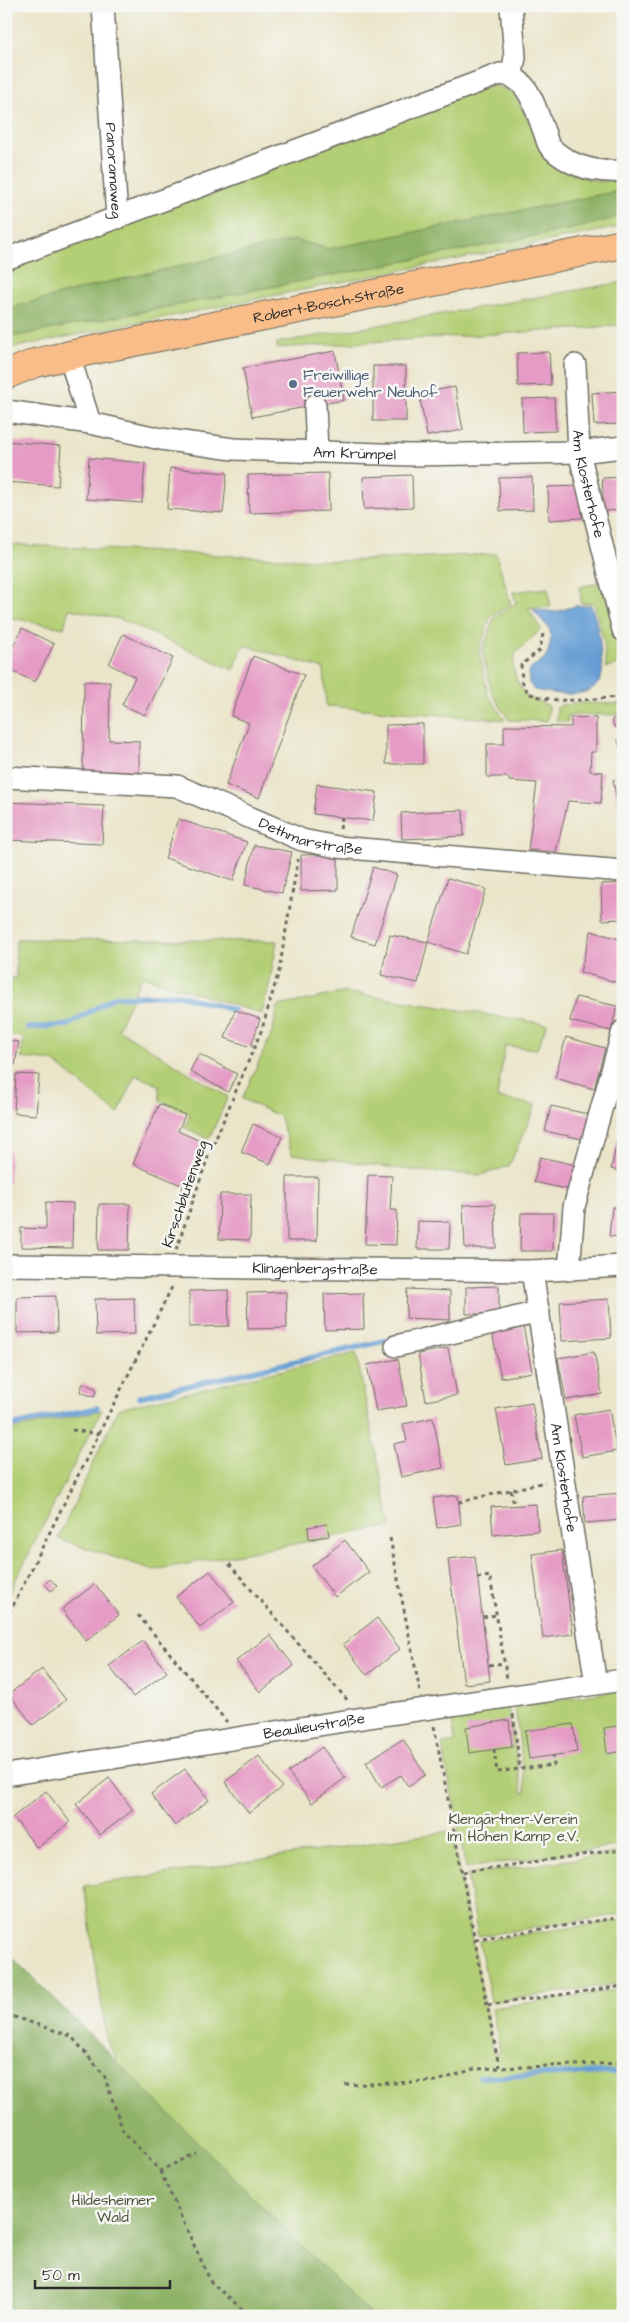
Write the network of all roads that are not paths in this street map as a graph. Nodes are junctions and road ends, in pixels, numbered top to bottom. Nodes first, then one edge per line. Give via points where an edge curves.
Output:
1 (103, 6) edge
2 (511, 6) edge
3 (512, 74) junction
4 (623, 171) edge
5 (117, 218) junction
6 (623, 244) edge
7 (6, 259) edge
8 (68, 355) junction
9 (6, 361) edge
10 (35, 363) junction
11 (575, 364) dead end
12 (6, 375) edge
13 (315, 406) dead end
14 (6, 411) edge
15 (90, 423) junction
16 (623, 446) edge
17 (317, 452) junction
18 (578, 452) junction
19 (623, 630) edge
20 (6, 777) edge
21 (623, 871) edge
22 (623, 1031) edge
23 (6, 1265) edge
24 (623, 1266) edge
25 (569, 1270) junction
26 (532, 1271) junction
27 (539, 1312) junction
28 (396, 1346) dead end
29 (623, 1680) edge
30 (596, 1684) junction
31 (6, 1774) edge

1 - 5 street, Panoramaweg
2 - 3 street via 515,57
3 - 4 street via 527,89 550,147 582,169
3 - 5 street via 500,74
5 - 7 street, Panoramaweg
6 - 8 main road, Robert-Bosch-Straße
8 - 10 main road, Robert-Bosch-Straße
8 - 15 street
9 - 10 main road, Robert-Bosch-Straße
10 - 12 main road, Robert-Bosch-Straße
11 - 18 street, Am Klosterhofe
13 - 17 street
14 - 15 street, Am Krümpel
15 - 17 street, Am Krümpel via 161,439 233,449
16 - 18 street, Am Krümpel
17 - 18 street, Am Krümpel
18 - 19 street, Am Klosterhofe
20 - 21 street, Dethmarstraße via 178,786 302,840 337,847
22 - 25 street via 574,1207
23 - 26 street, Klingenbergstraße
24 - 25 street, Klingenbergstraße
25 - 26 street, Klingenbergstraße
26 - 27 street, Am Klosterhofe
27 - 28 street
27 - 30 street, Am Klosterhofe
29 - 30 street, Beaulieustraße
30 - 31 street, Beaulieustraße

